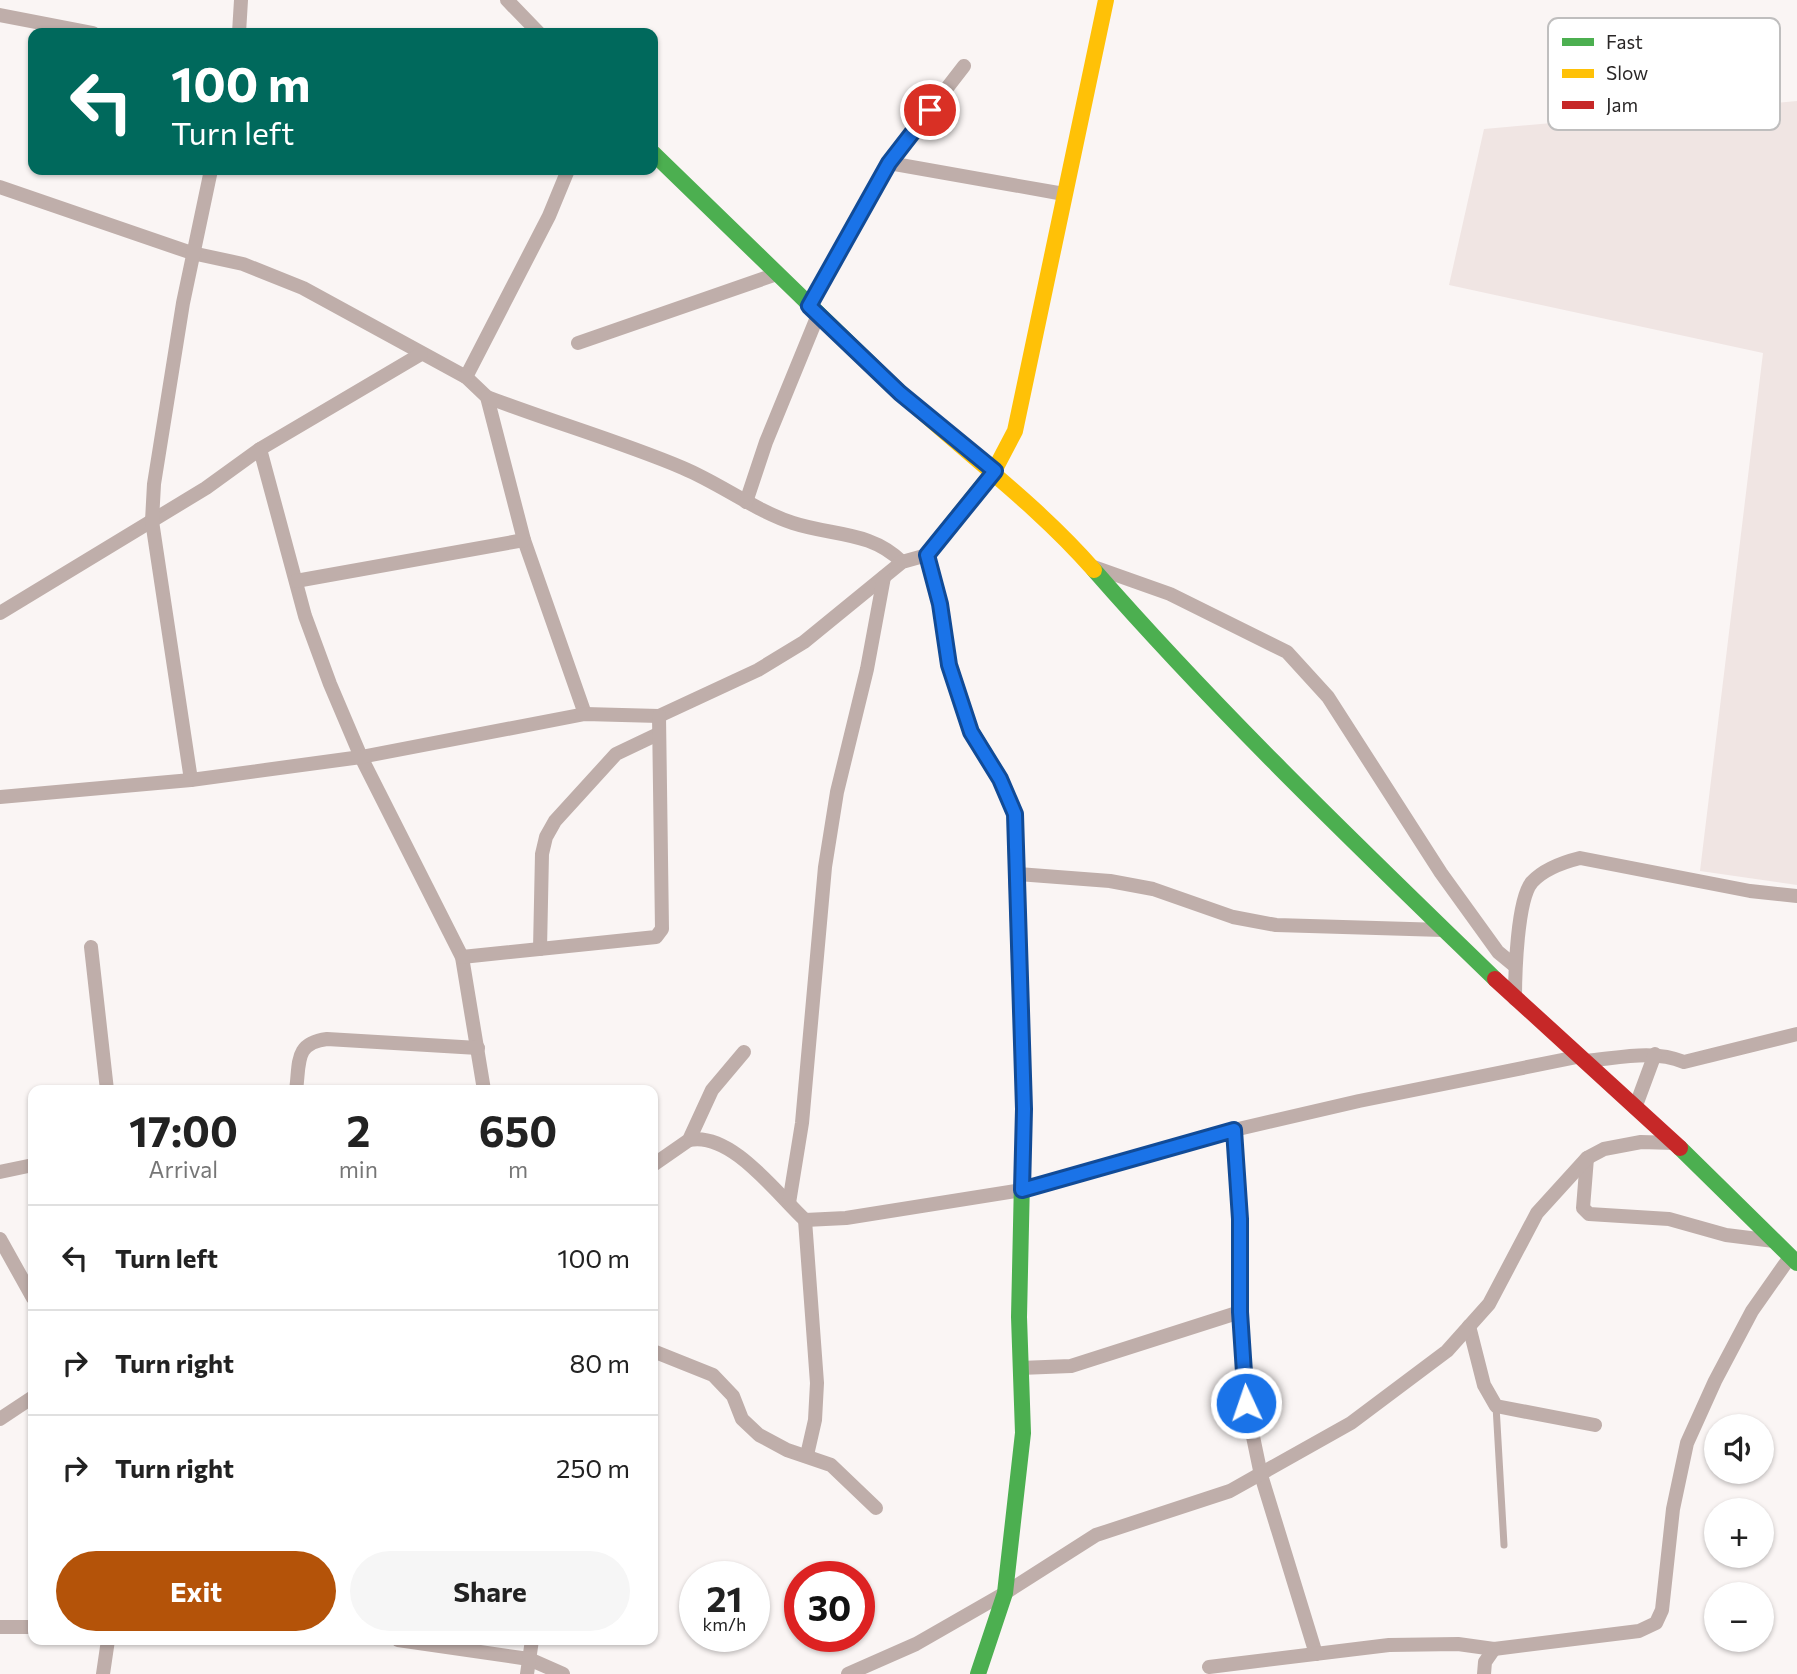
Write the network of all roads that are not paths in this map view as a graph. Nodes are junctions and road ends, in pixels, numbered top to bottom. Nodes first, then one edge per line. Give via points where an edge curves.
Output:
1 (241, 0) edge
2 (507, 0) edge
3 (1106, 0) edge
4 (0, 15) edge
5 (67, 28) edge
6 (239, 28) edge
7 (534, 28) edge
8 (964, 66) dead end
9 (658, 158) edge
10 (889, 163) junction
11 (210, 175) edge
12 (566, 175) edge
13 (0, 187) edge
14 (1064, 194) junction
15 (192, 253) junction
16 (777, 274) junction
17 (814, 311) junction
18 (578, 343) dead end
19 (421, 354) junction
20 (466, 377) junction
21 (487, 397) junction
22 (260, 449) junction
23 (995, 471) junction
24 (746, 502) junction
25 (152, 521) junction
26 (524, 540) junction
27 (927, 555) junction
28 (902, 562) junction
29 (1090, 565) junction
30 (884, 577) junction
31 (296, 581) junction
32 (0, 613) edge
33 (584, 713) junction
34 (659, 716) junction
35 (658, 734) junction
36 (361, 757) junction
37 (191, 780) junction
38 (0, 797) edge
39 (1018, 874) junction
40 (1797, 896) edge
41 (1443, 930) junction
42 (91, 947) dead end
43 (540, 949) junction
44 (461, 957) junction
45 (1515, 966) junction
46 (1514, 999) junction
47 (1797, 1034) edge
48 (478, 1048) junction
49 (744, 1052) dead end
50 (1655, 1054) junction
51 (1582, 1059) junction
52 (106, 1085) edge
53 (297, 1085) edge
54 (483, 1085) edge
55 (1635, 1108) junction
56 (1234, 1130) junction
57 (689, 1140) junction
58 (1675, 1143) junction
59 (1587, 1158) junction
60 (658, 1162) edge
61 (28, 1167) edge
62 (0, 1172) edge
63 (1022, 1190) junction
64 (789, 1203) junction
65 (805, 1220) junction
66 (0, 1239) edge
67 (1774, 1241) junction
68 (1793, 1260) edge
69 (28, 1289) edge
70 (1240, 1312) junction
71 (1469, 1326) junction
72 (658, 1353) edge
73 (1020, 1368) junction
74 (28, 1401) edge
75 (1496, 1406) junction
76 (28, 1414) edge
77 (7, 1416) edge
78 (1595, 1425) dead end
79 (807, 1455) junction
80 (1261, 1475) junction
81 (876, 1508) dead end
82 (1504, 1545) dead end
83 (1005, 1593) junction
84 (0, 1627) edge
85 (28, 1627) edge
86 (107, 1645) edge
87 (422, 1645) edge
88 (531, 1645) edge
89 (1494, 1649) junction
90 (1316, 1654) junction
91 (528, 1667) edge
92 (1209, 1667) dead end
93 (103, 1674) edge
94 (563, 1674) edge
95 (848, 1674) edge
96 (978, 1674) edge
97 (1484, 1674) edge

1 - 6 street
2 - 7 street
3 - 14 street
4 - 5 street
8 - 10 street
9 - 16 street
10 - 14 street
10 - 17 street
11 - 15 street
12 - 20 street
13 - 15 street
14 - 23 street via 1023,400 1015,431
15 - 19 street via 243,264 303,288
15 - 25 street
16 - 17 street
16 - 18 street
17 - 23 street via 900,393
17 - 24 street
19 - 20 street
19 - 22 street
20 - 21 street
21 - 24 street via 670,462
21 - 26 street
22 - 25 street
22 - 31 street
23 - 27 street
23 - 29 street
24 - 28 street via 794,523 865,537
25 - 32 street
25 - 37 street
26 - 31 street
26 - 33 street
27 - 28 street
27 - 39 street via 949,665 971,732 1015,814
28 - 30 street
29 - 41 street via 1234,723
29 - 45 street via 1151,586 1287,652 1328,697 1441,873 1498,952
30 - 34 street via 804,642 758,670
30 - 64 street via 825,867 802,1123
31 - 36 street via 304,616
33 - 34 street
33 - 36 street
34 - 35 street
35 - 43 street via 616,754 546,837
35 - 43 street via 662,929 656,937 646,939
36 - 37 street
36 - 44 street
37 - 38 street
39 - 41 street via 1153,889 1276,925
39 - 63 street
40 - 45 street via 1580,858 1559,863 1531,883 1522,911
41 - 46 street
42 - 52 street
43 - 44 street
44 - 48 street
45 - 46 street
46 - 51 street
47 - 50 street via 1684,1062
48 - 53 street via 312,1041 304,1046
48 - 54 street
49 - 57 street via 712,1090
50 - 51 street
50 - 55 street
51 - 55 street
51 - 56 street
55 - 58 street
56 - 63 street
56 - 70 street
57 - 60 street
57 - 64 street via 701,1137 722,1143
58 - 59 street via 1641,1142 1604,1149
58 - 67 street
59 - 67 street via 1583,1208 1589,1214 1669,1219 1726,1235
59 - 71 street via 1537,1213 1489,1304
61 - 62 street
63 - 65 street via 846,1218
63 - 73 street
64 - 65 street
65 - 79 street via 817,1383
66 - 69 street
67 - 68 street
68 - 89 street via 1752,1311 1687,1443 1673,1509 1662,1610 1656,1623 1639,1631
70 - 73 street via 1070,1366
70 - 80 street via 1246,1403
71 - 75 street via 1484,1385
71 - 80 street via 1447,1351 1351,1423
72 - 79 street via 713,1375 733,1396 742,1419 760,1435
73 - 83 street via 1023,1433
74 - 77 street
75 - 78 street
75 - 82 lane
76 - 77 street
79 - 81 street via 831,1465
80 - 83 street via 1230,1492 1096,1535
80 - 90 street
83 - 95 street via 916,1644
83 - 96 street
84 - 85 street
86 - 93 street
87 - 91 street
88 - 91 street
89 - 90 street via 1458,1644 1389,1645
89 - 97 street via 1485,1662
90 - 92 street
91 - 94 street

